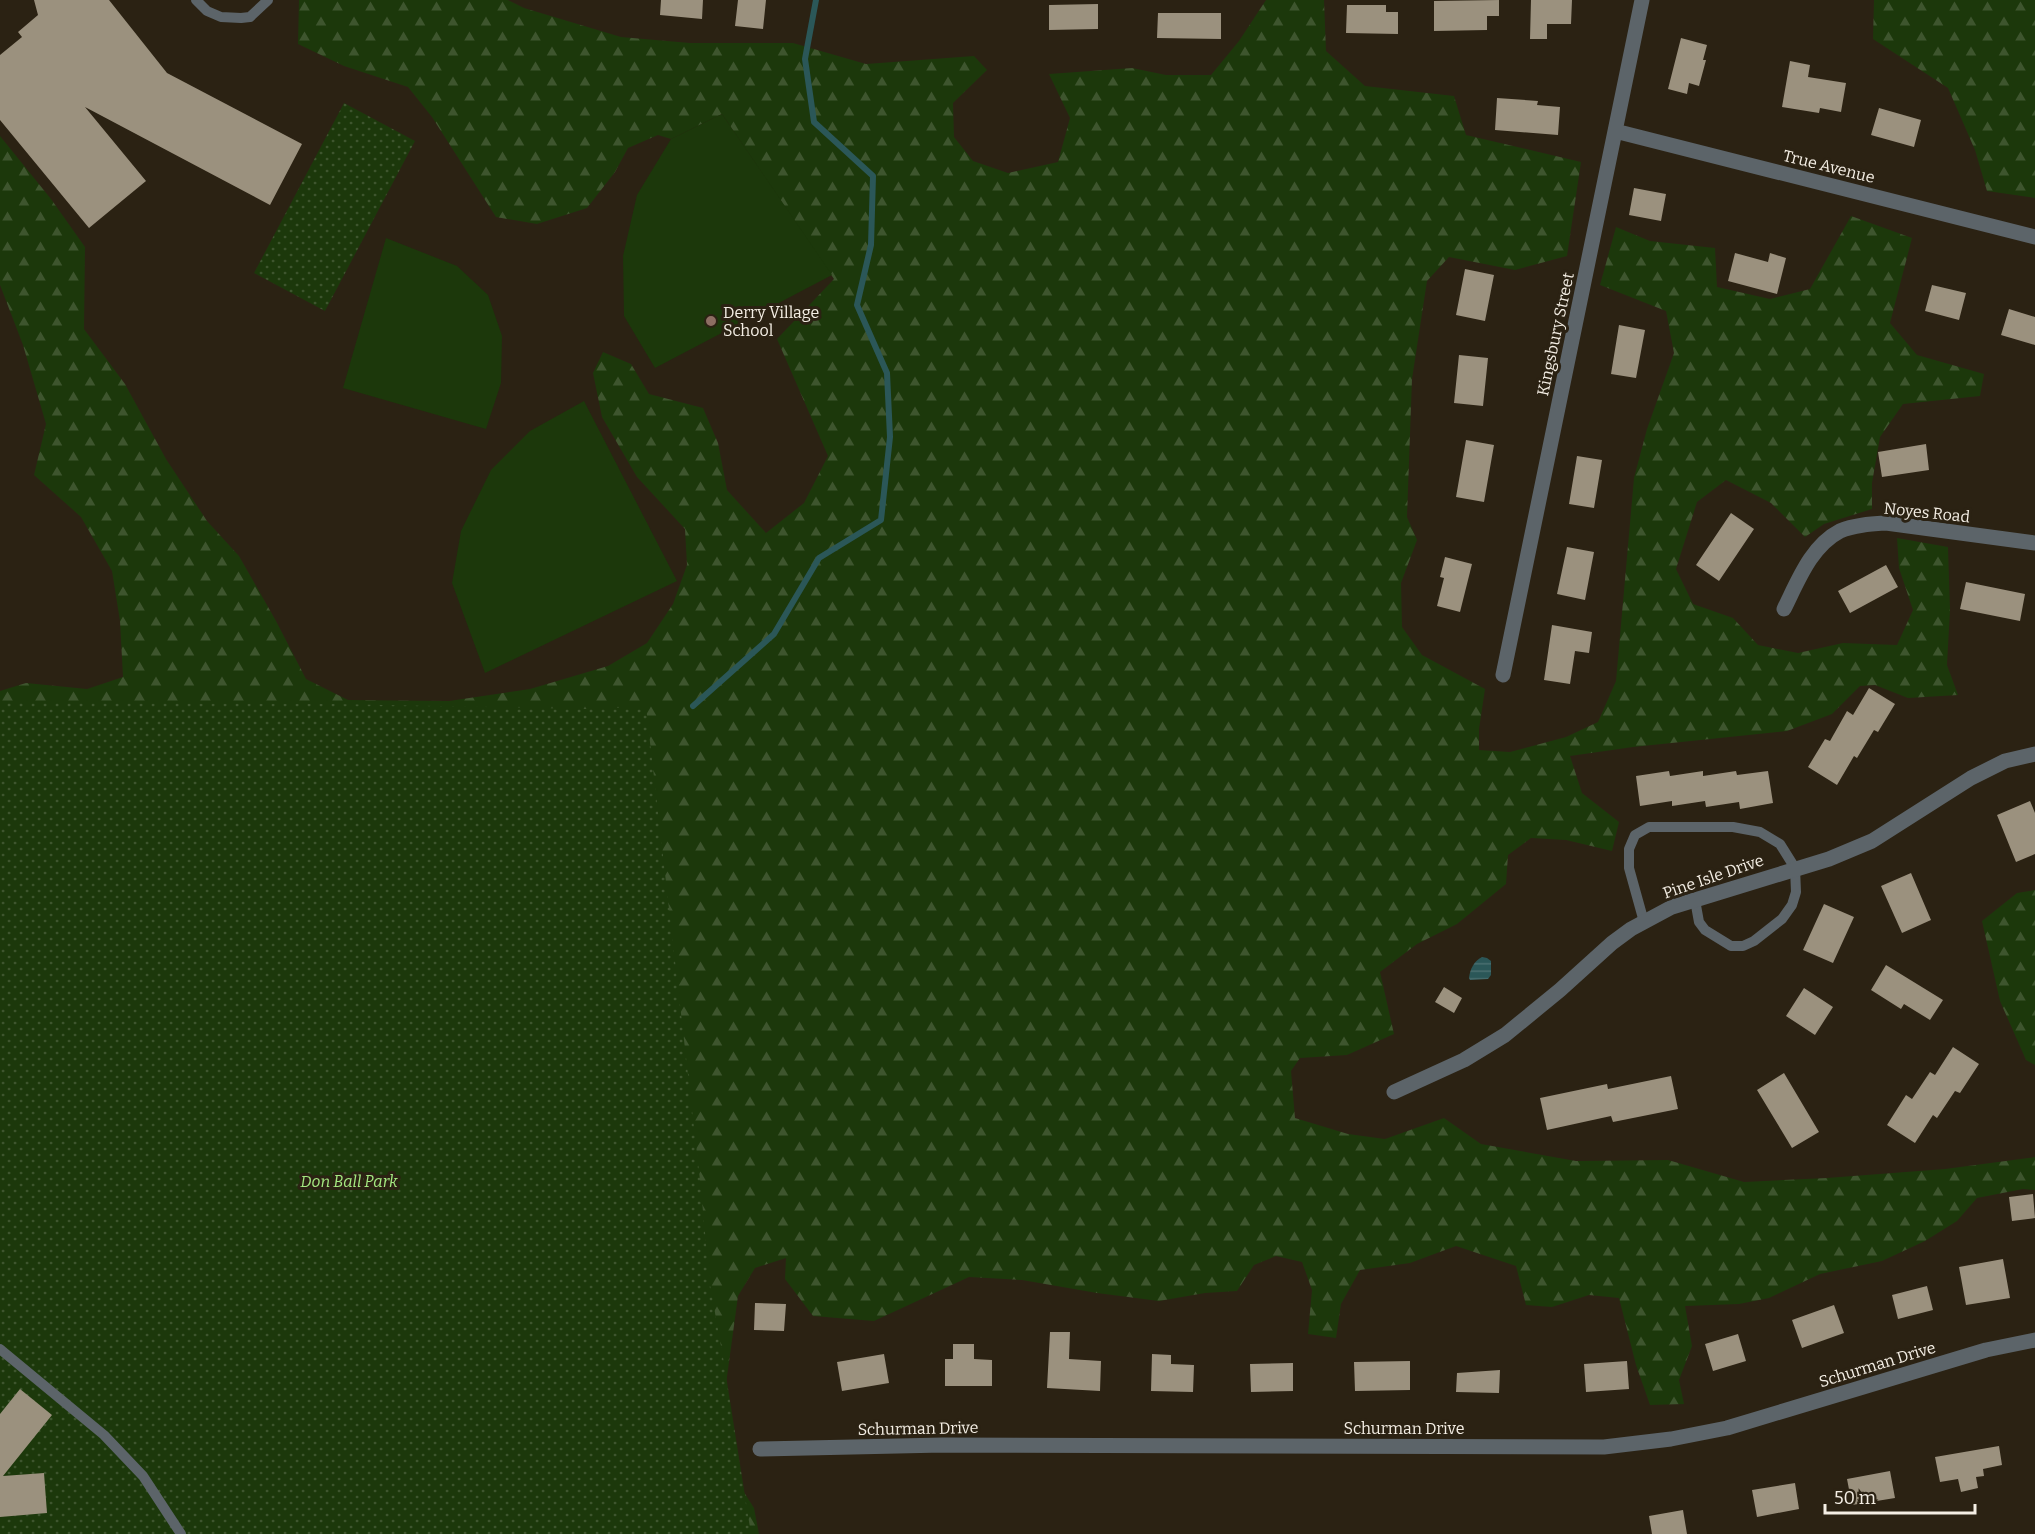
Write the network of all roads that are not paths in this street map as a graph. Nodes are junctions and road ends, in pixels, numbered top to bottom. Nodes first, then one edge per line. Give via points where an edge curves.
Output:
1 (196, 0) edge
2 (268, 0) edge
3 (1642, 0) edge
4 (1615, 131) junction
5 (2035, 237) edge
6 (2035, 543) edge
7 (1784, 609) dead end
8 (1503, 675) dead end
9 (2035, 754) edge
10 (1795, 868) junction
11 (1695, 900) junction
12 (1644, 922) junction
13 (1394, 1092) dead end
14 (2035, 1340) edge
15 (0, 1349) edge
16 (760, 1449) dead end
17 (181, 1534) edge

1 - 2 lane via 207,11 241,18 250,16
3 - 4 street, Kingsbury Street
4 - 5 street, True Avenue
4 - 8 street, Kingsbury Street
6 - 7 street, Noyes Road via 1886,523 1840,531 1821,545 1803,569
9 - 10 street, Pine Isle Drive via 2006,761 1971,778 1872,841
10 - 11 street, Pine Isle Drive
10 - 11 lane via 1792,905 1782,919 1743,945 1731,946 1705,930
10 - 12 lane via 1780,844 1760,832 1733,827 1649,826 1635,835 1629,849 1629,868
11 - 12 street, Pine Isle Drive
12 - 13 street, Pine Isle Drive via 1612,943 1504,1035 1464,1060
14 - 16 street, Schurman Drive via 1986,1350 1727,1428 1604,1447 943,1445
15 - 17 lane via 104,1435 142,1476

